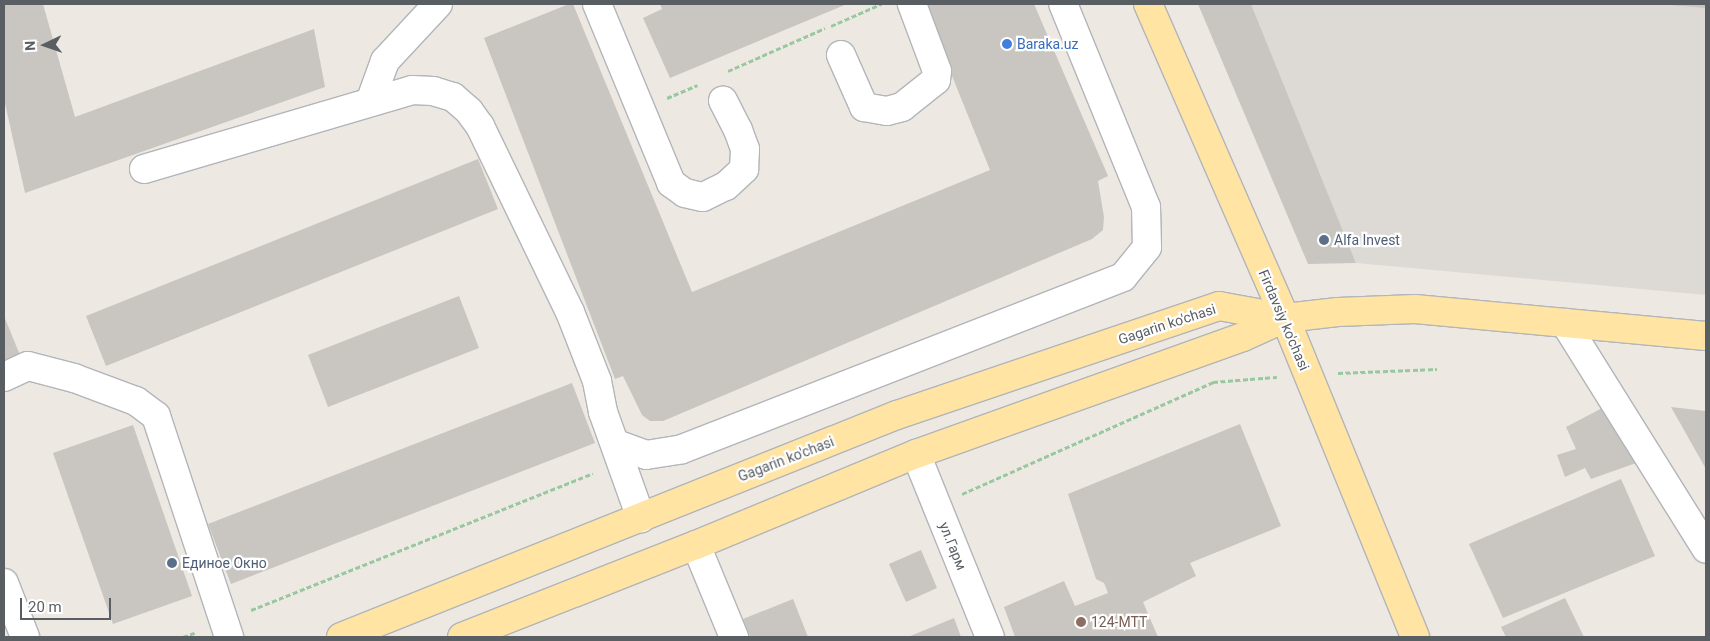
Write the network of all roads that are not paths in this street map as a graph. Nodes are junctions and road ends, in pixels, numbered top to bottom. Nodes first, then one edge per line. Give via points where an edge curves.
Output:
1 (438, 4) edge
2 (597, 4) edge
3 (912, 4) edge
4 (1063, 4) edge
5 (1148, 4) edge
6 (841, 55) dead end
7 (722, 101) dead end
8 (370, 102) junction
9 (144, 170) dead end
10 (1284, 318) junction
11 (1565, 323) junction
12 (1706, 336) edge
13 (4, 378) edge
14 (619, 453) junction
15 (916, 454) junction
16 (641, 518) junction
17 (696, 545) junction
18 (1706, 549) edge
19 (4, 583) edge
20 (226, 629) edge
21 (25, 637) edge
22 (342, 637) edge
23 (462, 637) edge
24 (734, 637) edge
25 (990, 637) edge
26 (1415, 637) edge

1 - 8 street via 385,61
2 - 7 street via 671,183 685,193 703,197 726,186 744,169 745,149
3 - 6 street via 937,72 936,80 902,108 888,111 864,107
4 - 14 street via 1146,207 1147,247 1124,277 682,449 646,456
5 - 10 main road, Firdavsiy ko'chasi
8 - 9 street
8 - 14 street via 412,90 433,91 453,97 480,126 570,312 597,381 603,412
10 - 11 main road via 1416,309
10 - 15 main road via 1243,338
10 - 16 main road, Gagarin ko'chasi via 1219,306 897,415
10 - 26 main road, Firdavsiy ko'chasi
11 - 12 main road
11 - 18 street
13 - 20 street via 28,366 37,368 136,401 156,416
14 - 16 street
15 - 17 main road
15 - 25 street, ул.Гарм
16 - 22 main road, Gagarin ko'chasi
17 - 23 main road
17 - 24 street
19 - 21 street

